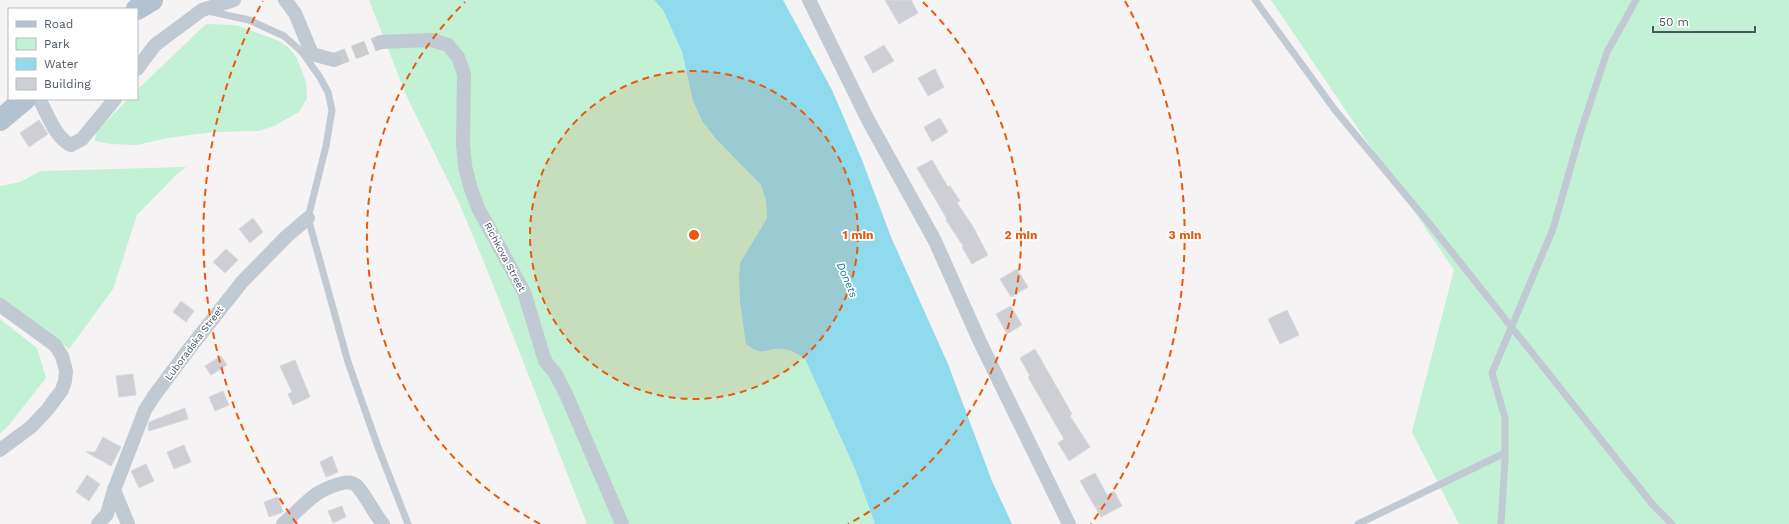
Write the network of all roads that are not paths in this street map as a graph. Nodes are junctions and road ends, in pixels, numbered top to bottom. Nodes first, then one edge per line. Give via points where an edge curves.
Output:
1 (152, 0) edge
2 (234, 0) edge
3 (285, 0) edge
4 (809, 0) edge
5 (1255, 0) edge
6 (1636, 0) edge
7 (138, 8) edge
8 (202, 10) junction
9 (382, 42) tunnel mouth
10 (334, 60) tunnel mouth
11 (138, 68) edge
12 (24, 100) edge
13 (40, 100) edge
14 (114, 100) edge
15 (0, 120) edge
16 (308, 218) junction
17 (0, 305) edge
18 (1511, 326) junction
19 (0, 450) edge
20 (1505, 453) junction
21 (114, 490) junction
22 (98, 524) edge
23 (128, 524) edge
24 (283, 524) edge
25 (383, 524) edge
26 (408, 524) edge
27 (622, 524) edge
28 (1069, 524) edge
29 (1358, 524) edge
30 (1501, 524) edge
31 (1672, 524) edge

1 - 7 main road
2 - 8 street
3 - 10 street via 295,13 312,54
4 - 28 street via 868,120 935,241 980,342
5 - 18 lane via 1335,110
6 - 18 lane via 1607,52 1553,229
8 - 11 street via 155,45
8 - 16 lane via 249,20 284,36 302,52 328,92 332,110 330,125
9 - 27 street, Richkova Street via 432,40 448,45 458,57 464,74 463,144 470,186 478,208 524,292 545,360 566,394
12 - 15 main road
13 - 14 street via 59,136 71,145 82,139
16 - 21 street, Luboradska Street via 242,282 154,396 145,410
16 - 26 lane via 348,362
17 - 19 street via 55,345 62,356 66,371 62,390 47,410 31,427
18 - 20 lane via 1492,374 1505,418
18 - 31 lane via 1653,505
20 - 29 lane
20 - 30 lane
21 - 22 street, Luboradska Street via 107,514
21 - 23 street
24 - 25 street via 317,492 349,482 356,485

